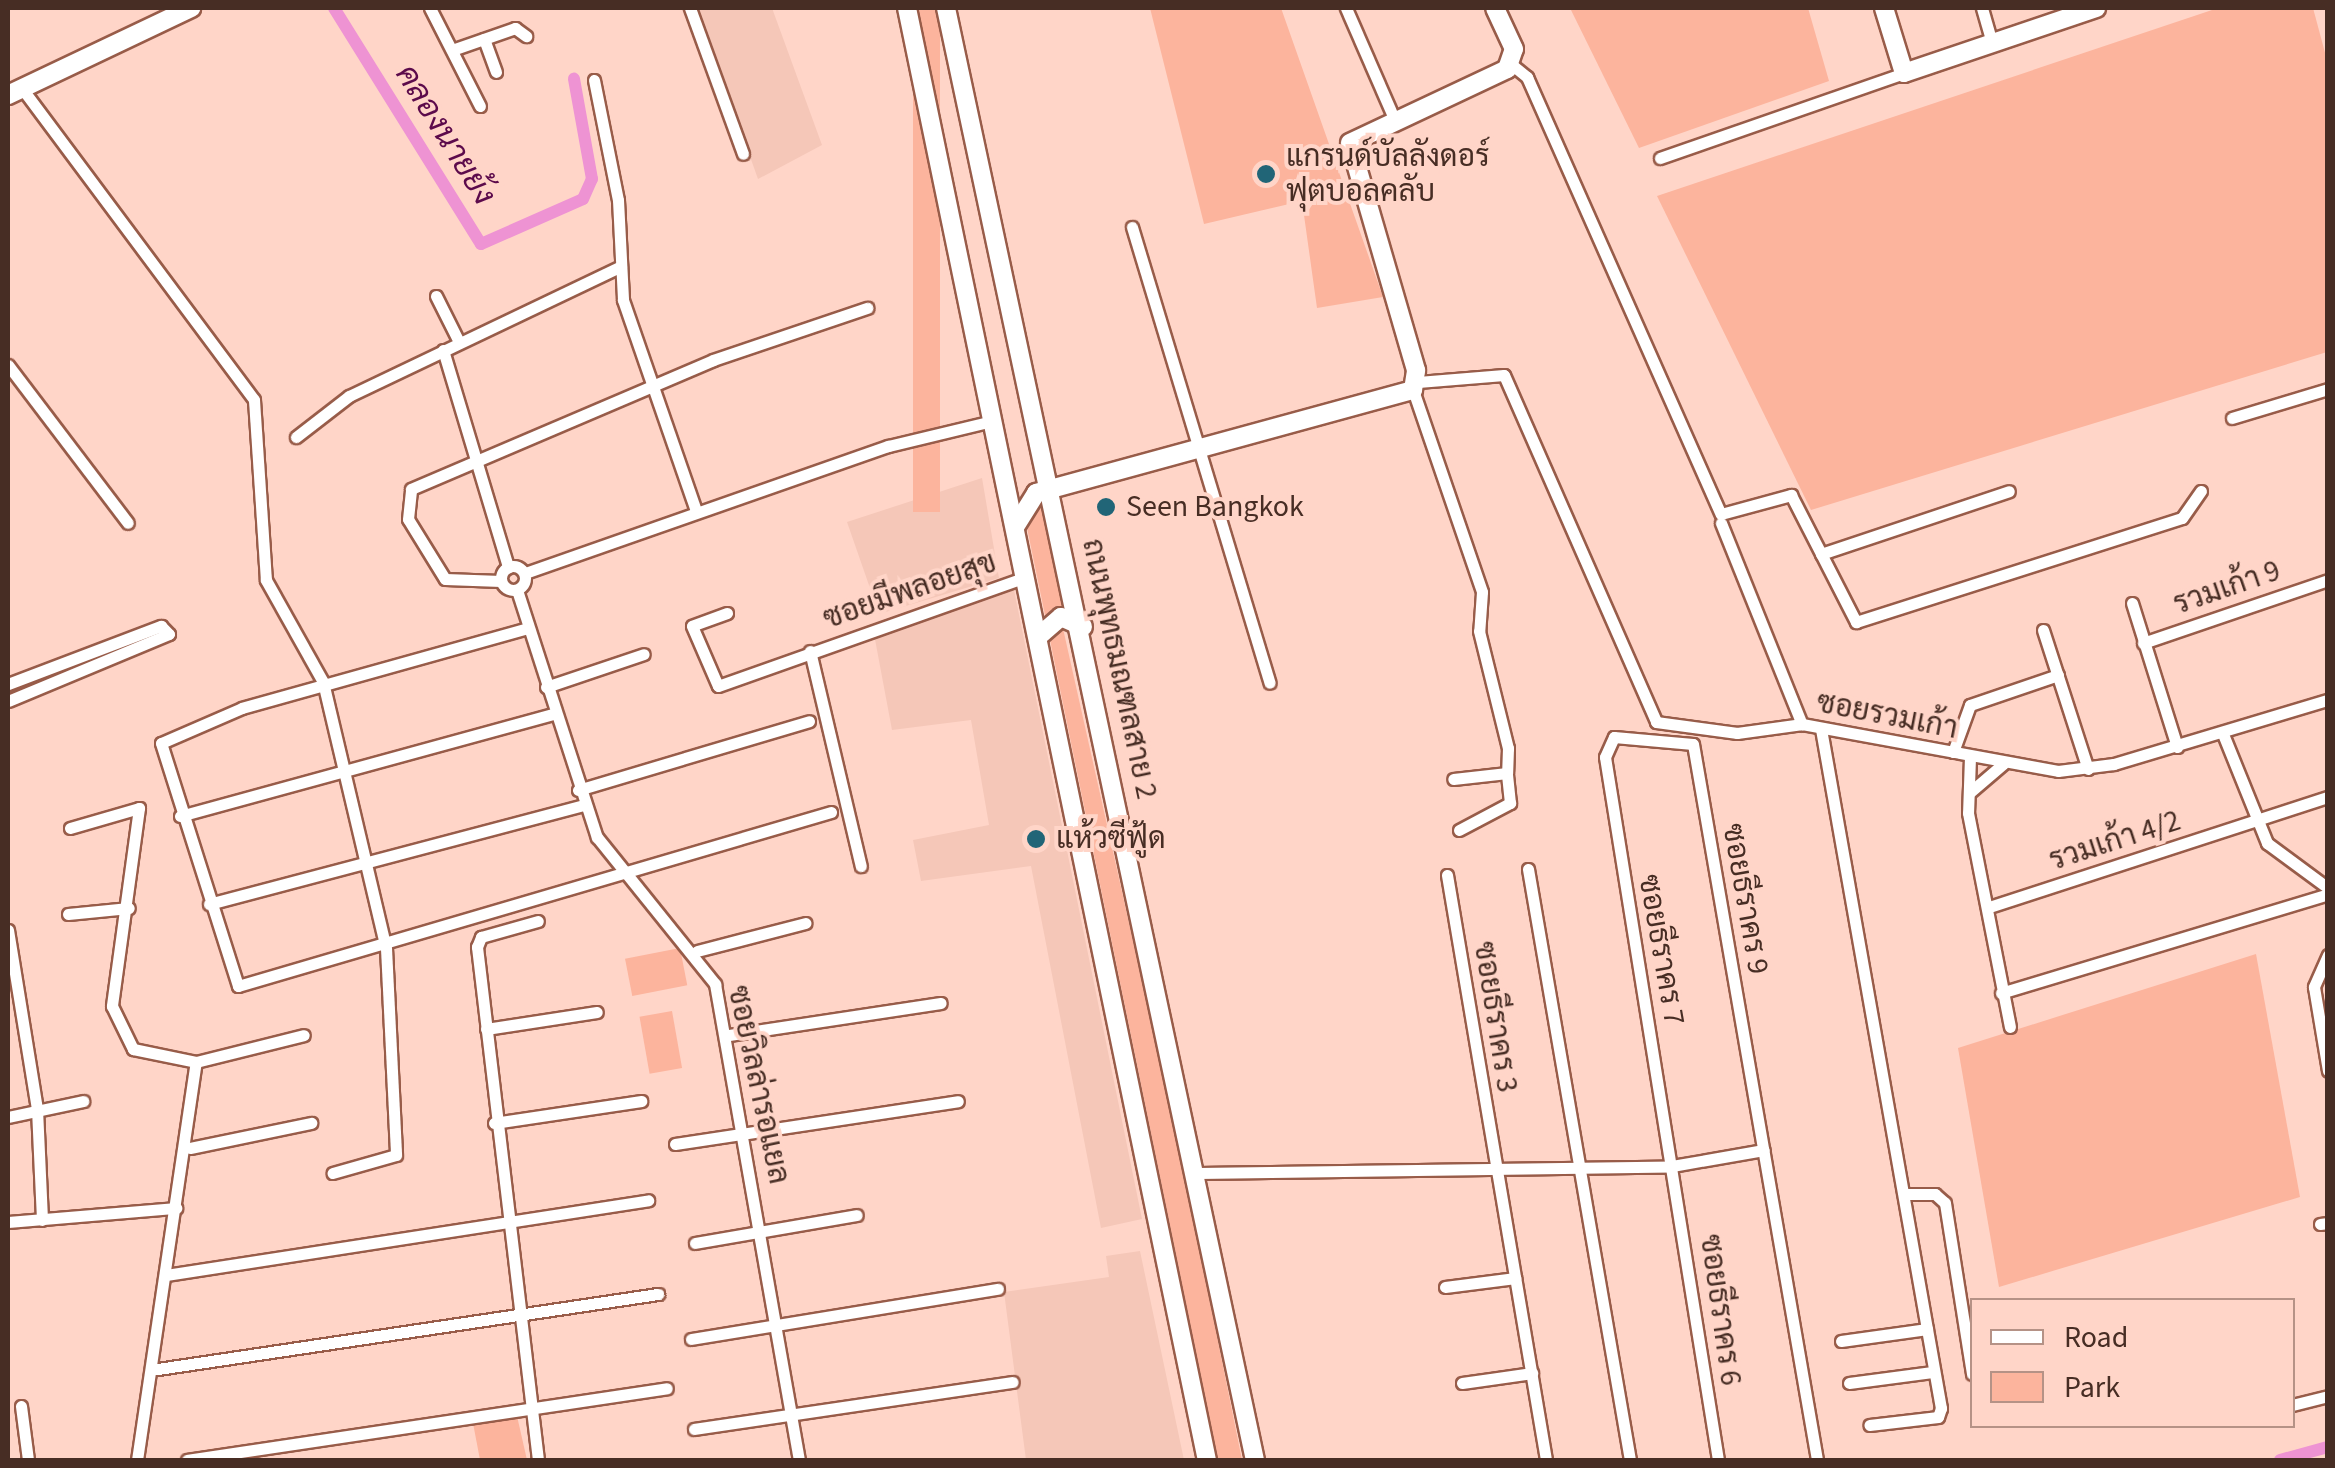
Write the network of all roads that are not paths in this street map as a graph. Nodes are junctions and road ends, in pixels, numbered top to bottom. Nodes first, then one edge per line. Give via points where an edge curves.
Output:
1 (190, 8) edge
2 (430, 8) edge
3 (690, 8) edge
4 (907, 8) edge
5 (946, 8) edge
6 (1346, 8) edge
7 (1496, 8) edge
8 (1884, 8) edge
9 (1982, 8) edge
10 (2085, 9) edge
11 (526, 36) dead end
12 (484, 38) junction
13 (1992, 44) junction
14 (452, 50) junction
15 (1511, 64) junction
16 (496, 72) dead end
17 (1904, 73) junction
18 (594, 80) dead end
19 (14, 91) edge
20 (480, 106) dead end
21 (1393, 116) junction
22 (743, 154) dead end
23 (1660, 158) dead end
24 (1132, 227) dead end
25 (621, 266) junction
26 (436, 296) dead end
27 (866, 308) dead end
28 (460, 342) junction
29 (443, 350) junction
30 (8, 365) edge
31 (1415, 386) junction
32 (2328, 390) edge
33 (654, 391) junction
34 (2232, 418) dead end
35 (992, 420) junction
36 (296, 438) dead end
37 (1196, 454) junction
38 (477, 460) junction
39 (2009, 491) dead end
40 (2201, 491) dead end
41 (1052, 492) junction
42 (696, 511) junction
43 (128, 523) dead end
44 (1721, 523) dead end
45 (1015, 528) junction
46 (1821, 554) junction
47 (508, 566) junction
48 (525, 574) junction
49 (1026, 577) junction
50 (2328, 580) edge
51 (501, 581) junction
52 (517, 590) junction
53 (2132, 603) dead end
54 (727, 612) dead end
55 (528, 628) junction
56 (1083, 628) junction
57 (2042, 630) dead end
58 (1039, 636) junction
59 (118, 642) junction
60 (2144, 643) junction
61 (810, 651) junction
62 (644, 654) dead end
63 (123, 656) junction
64 (2058, 675) junction
65 (324, 682) junction
66 (1270, 683) dead end
67 (546, 686) junction
68 (9, 693) edge
69 (2328, 700) edge
70 (554, 714) junction
71 (808, 722) dead end
72 (1802, 724) junction
73 (1821, 729) junction
74 (2223, 734) junction
75 (1607, 742) joint
76 (2177, 747) junction
77 (1954, 752) junction
78 (1970, 757) junction
79 (2003, 764) junction
80 (2088, 769) junction
81 (344, 772) junction
82 (1507, 773) junction
83 (1452, 779) dead end
84 (578, 790) junction
85 (1969, 793) junction
86 (2328, 797) edge
87 (583, 805) junction
88 (832, 812) dead end
89 (180, 816) junction
90 (2256, 820) junction
91 (70, 828) dead end
92 (1460, 830) dead end
93 (367, 863) junction
94 (861, 866) dead end
95 (1528, 869) dead end
96 (627, 873) junction
97 (1447, 875) dead end
98 (2328, 891) edge
99 (209, 904) junction
100 (1989, 907) junction
101 (129, 908) junction
102 (68, 914) dead end
103 (538, 921) dead end
104 (805, 923) dead end
105 (8, 930) edge
106 (386, 948) junction
107 (696, 951) junction
108 (2328, 955) edge
109 (2001, 993) junction
110 (942, 1003) dead end
111 (597, 1012) dead end
112 (14, 1018) edge
113 (2010, 1027) dead end
114 (486, 1029) junction
115 (304, 1035) dead end
116 (729, 1035) junction
117 (196, 1062) junction
118 (2328, 1071) edge
119 (83, 1100) dead end
120 (640, 1100) dead end
121 (958, 1101) dead end
122 (37, 1109) junction
123 (8, 1117) edge
124 (311, 1123) dead end
125 (494, 1123) junction
126 (746, 1133) junction
127 (676, 1144) dead end
128 (190, 1148) junction
129 (1764, 1150) junction
130 (1578, 1166) junction
131 (1672, 1166) junction
132 (1493, 1168) junction
133 (1198, 1173) junction
134 (333, 1174) dead end
135 (1904, 1194) junction
136 (648, 1200) dead end
137 (176, 1208) junction
138 (857, 1215) dead end
139 (42, 1220) junction
140 (503, 1221) junction
141 (8, 1222) edge
142 (762, 1232) junction
143 (696, 1243) dead end
144 (166, 1275) junction
145 (1514, 1278) junction
146 (1445, 1286) dead end
147 (998, 1289) dead end
148 (658, 1294) dead end
149 (514, 1314) junction
150 (775, 1324) junction
151 (1926, 1329) junction
152 (691, 1339) dead end
153 (1841, 1340) dead end
154 (1970, 1361) edge
155 (151, 1370) junction
156 (1932, 1372) junction
157 (1532, 1374) junction
158 (1013, 1382) dead end
159 (1462, 1383) dead end
160 (1849, 1383) dead end
161 (668, 1388) dead end
162 (2328, 1396) edge
163 (2295, 1404) edge
164 (20, 1406) dead end
165 (527, 1408) junction
166 (788, 1414) junction
167 (1869, 1425) dead end
168 (694, 1429) dead end
169 (28, 1460) edge
170 (138, 1460) edge
171 (187, 1460) edge
172 (538, 1460) edge
173 (799, 1460) edge
174 (1207, 1460) edge
175 (1255, 1460) edge
176 (1546, 1460) edge
177 (1630, 1460) edge
178 (1718, 1460) edge
179 (1817, 1460) edge

1 - 19 main road
2 - 14 street
3 - 22 street
4 - 35 main road
5 - 41 main road, ถนนพุทธมณฑลสาย 2
6 - 21 street
7 - 15 main road
8 - 17 main road
9 - 13 street
10 - 13 main road
11 - 12 street via 515,28
12 - 14 street
12 - 16 street
13 - 17 main road
14 - 20 street
15 - 21 main road
15 - 46 street via 1527,77 1721,514 1791,494
17 - 23 street
18 - 25 street via 618,200
19 - 65 street via 249,389 266,580
21 - 31 main road via 1356,135 1349,152
24 - 37 street
25 - 28 street
25 - 33 street via 622,300
26 - 28 street
27 - 33 street via 713,360
28 - 29 street
29 - 36 street via 348,396
29 - 38 street
30 - 43 street
31 - 37 main road
31 - 72 street, ซอยรวมเก้า via 1504,374 1656,722 1736,733
31 - 82 street via 1482,592 1479,630
32 - 34 street
33 - 38 street
33 - 42 street
35 - 42 street
35 - 45 main road
37 - 41 main road
37 - 66 street
38 - 47 street
38 - 51 street via 411,489 406,508 445,578
39 - 46 street
40 - 46 street via 2182,518 1866,621 1849,614
41 - 45 main road via 1036,492
41 - 56 main road, ถนนพุทธมณฑลสาย 2
42 - 48 street
44 - 72 street
45 - 49 main road
47 - 48 street
47 - 51 street
48 - 52 street
49 - 58 main road
49 - 61 street, ซอยมีพลอยสุข
50 - 60 street, รวมเก้า 9
51 - 52 street
52 - 55 street, ซอยวิลล่ารอแยล
53 - 60 street
54 - 61 street, ซอยมีพลอยสุข via 692,626 713,685
55 - 65 street
55 - 67 street, ซอยวิลล่ารอแยล
56 - 58 main road via 1062,617
56 - 133 main road, ถนนพุทธมณฑลสาย 2
57 - 64 street
58 - 174 main road
59 - 63 street
59 - 63 street via 165,626 170,634
59 - 68 street
60 - 76 street
61 - 94 street, ซอยมีพลอยสุข
62 - 67 street
63 - 68 street
64 - 77 street via 1970,705
64 - 80 street
65 - 81 street
65 - 89 street via 165,739 159,754
67 - 70 street, ซอยวิลล่ารอแยล
69 - 74 street, ซอยรวมเก้า
70 - 81 street
70 - 84 street, ซอยวิลล่ารอแยล
71 - 84 street
72 - 73 street, ซอยรวมเก้า
73 - 77 street, ซอยรวมเก้า
73 - 135 street
74 - 76 street, ซอยรวมเก้า
74 - 90 street
75 - 129 street, ซอยธีราคร 9 via 1693,744
75 - 131 street, ซอยธีราคร 7
76 - 80 street, ซอยรวมเก้า
77 - 78 street, ซอยรวมเก้า
78 - 79 street, ซอยรวมเก้า
78 - 85 street
79 - 80 street, ซอยรวมเก้า
79 - 85 street
81 - 89 street
81 - 93 street
82 - 83 street
82 - 92 street via 1510,802
84 - 87 street, ซอยวิลล่ารอแยล
85 - 100 street
86 - 90 street, รวมเก้า 4/2
87 - 93 street
87 - 96 street, ซอยวิลล่ารอแยล
88 - 96 street
89 - 99 street
90 - 98 street via 2273,850
90 - 100 street, รวมเก้า 4/2
91 - 101 street via 139,808
93 - 99 street
93 - 106 street
95 - 130 street
96 - 106 street
96 - 107 street, ซอยวิลล่ารอแยล
97 - 132 street, ซอยธีราคร 3
98 - 109 street
99 - 106 street via 238,986
100 - 109 street
101 - 102 street
101 - 117 street via 112,1023 133,1048
103 - 114 street via 478,941
104 - 107 street
105 - 112 street
106 - 134 street via 396,1155
107 - 116 street, ซอยวิลล่ารอแยล
108 - 118 street via 2314,987
109 - 113 street
110 - 116 street
111 - 114 street
112 - 122 street
114 - 125 street
115 - 117 street
116 - 126 street, ซอยวิลล่ารอแยล
117 - 128 street
119 - 122 street
120 - 125 street
121 - 126 street
122 - 123 street
122 - 139 street
124 - 128 street
125 - 140 street
126 - 127 street
126 - 142 street, ซอยวิลล่ารอแยล
128 - 137 street
129 - 131 street
129 - 179 street
130 - 131 street
130 - 132 street
130 - 177 street
131 - 178 street, ซอยธีราคร 6
132 - 133 street
132 - 145 street, ซอยธีราคร 3
133 - 175 main road, ถนนพุทธมณฑลสาย 2
135 - 151 street
135 - 154 street via 1935,1194 1945,1203
136 - 140 street
137 - 139 street
137 - 144 street
138 - 142 street
139 - 141 street
140 - 144 street
140 - 149 street
142 - 143 street
142 - 150 street, ซอยวิลล่ารอแยล
144 - 155 street
145 - 146 street
145 - 157 street, ซอยธีราคร 3
147 - 150 street
148 - 149 street
149 - 155 street
149 - 165 street
150 - 152 street
150 - 166 street, ซอยวิลล่ารอแยล
151 - 153 street
151 - 156 street
155 - 170 street
156 - 160 street
156 - 167 street via 1939,1416
157 - 159 street
157 - 176 street, ซอยธีราคร 3
158 - 166 street
161 - 165 street
162 - 163 street
164 - 169 street
165 - 171 street
165 - 172 street
166 - 168 street
166 - 173 street, ซอยวิลล่ารอแยล

